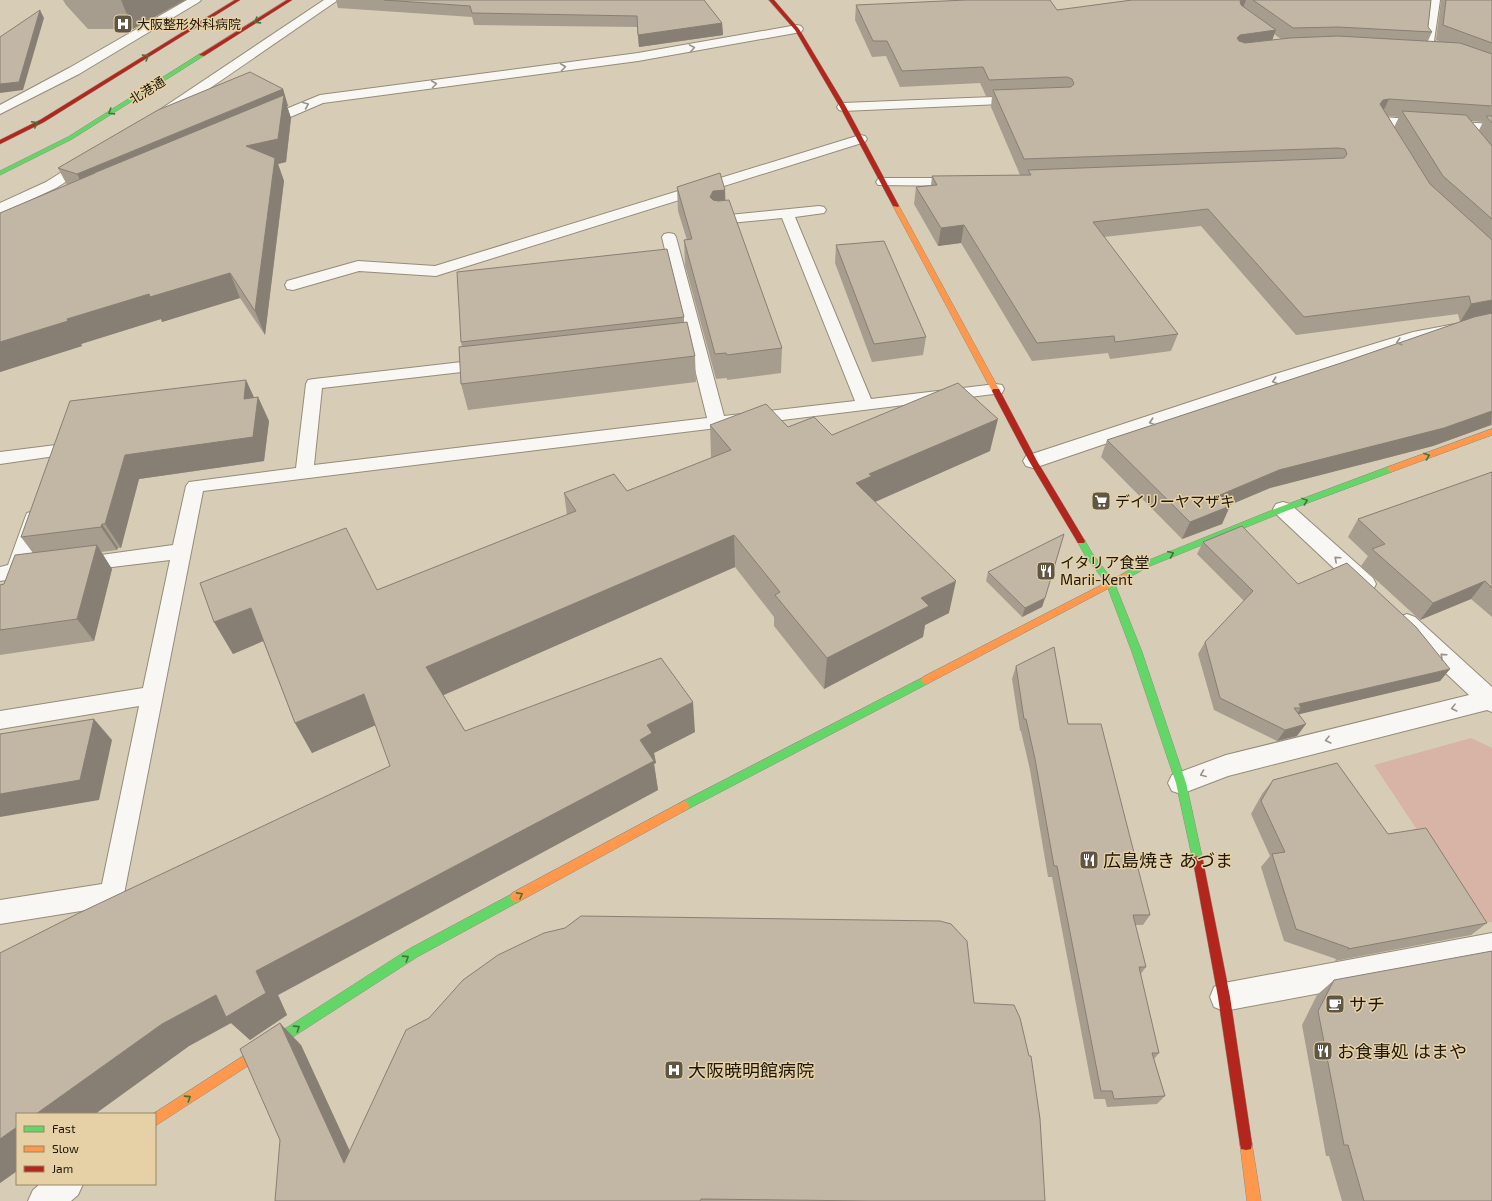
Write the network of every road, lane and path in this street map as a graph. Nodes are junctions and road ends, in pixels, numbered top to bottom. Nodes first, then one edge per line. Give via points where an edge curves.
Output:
1 (194, 0) edge
2 (238, 0) edge
3 (290, 0) edge
4 (332, 0) edge
5 (771, 0) edge
6 (1430, 1) edge
7 (797, 29) junction
8 (1424, 52) edge
9 (1455, 54) junction
10 (1492, 68) edge
11 (1031, 100) edge
12 (843, 107) junction
13 (0, 110) edge
14 (146, 125) edge
15 (1463, 126) junction
16 (1492, 128) edge
17 (248, 130) edge
18 (1473, 138) edge
19 (860, 139) junction
20 (0, 142) edge
21 (1397, 146) edge
22 (102, 153) edge
23 (0, 173) edge
24 (883, 182) junction
25 (970, 182) edge
26 (0, 209) edge
27 (819, 210) dead end
28 (787, 213) junction
29 (719, 220) edge
30 (669, 237) dead end
31 (674, 257) junction
32 (626, 262) edge
33 (293, 285) dead end
34 (1492, 322) edge
35 (695, 340) junction
36 (648, 345) edge
37 (505, 362) edge
38 (996, 389) junction
39 (865, 405) junction
40 (717, 423) junction
41 (1489, 436) edge
42 (56, 452) edge
43 (0, 458) edge
44 (1034, 461) junction
45 (304, 472) junction
46 (39, 504) edge
47 (1283, 509) junction
48 (182, 551) junction
49 (8, 573) edge
50 (1110, 582) junction
51 (152, 695) junction
52 (1492, 700) edge
53 (0, 720) edge
54 (1181, 783) junction
55 (0, 912) edge
56 (1492, 947) edge
57 (1224, 997) junction
58 (156, 1119) edge
59 (66, 1185) edge
60 (44, 1201) edge
61 (1254, 1201) edge

1 - 13 street via 74,71
20 -> 2 street, 北港通 via 42,120
3 -> 23 street, 北港通 via 70,138
4 - 14 street
5 - 7 street
6 - 9 street via 1428,43
7 - 12 street
17 -> 7 street via 320,99 638,57
8 - 9 lane
9 - 10 street
11 - 12 lane
12 - 19 street
15 - 16 street
15 - 18 street
15 - 21 street via 1381,121
19 - 24 street
19 - 33 street via 436,271 358,266
22 - 26 street via 51,185
24 - 25 lane
24 - 38 street
27 - 28 lane
28 - 29 lane
28 - 39 lane
30 - 31 lane
31 - 32 lane
31 - 35 lane
34 -> 44 street via 1419,336
35 - 36 lane
35 - 40 lane
37 - 45 lane via 314,384
38 - 39 lane
38 - 44 street
39 - 40 lane
40 - 45 lane
47 -> 41 street
42 - 43 lane
44 - 50 street via 1089,555
45 - 48 lane via 195,486
46 - 49 lane
50 -> 47 street via 1147,564
52 -> 47 street
48 - 49 lane
48 - 51 lane
50 - 54 street via 1137,652
58 -> 50 street via 414,953 644,827
51 - 53 lane
51 - 55 lane via 112,894
52 -> 54 street via 1226,766
54 - 57 street
56 - 57 street
57 - 61 street
59 - 60 street

